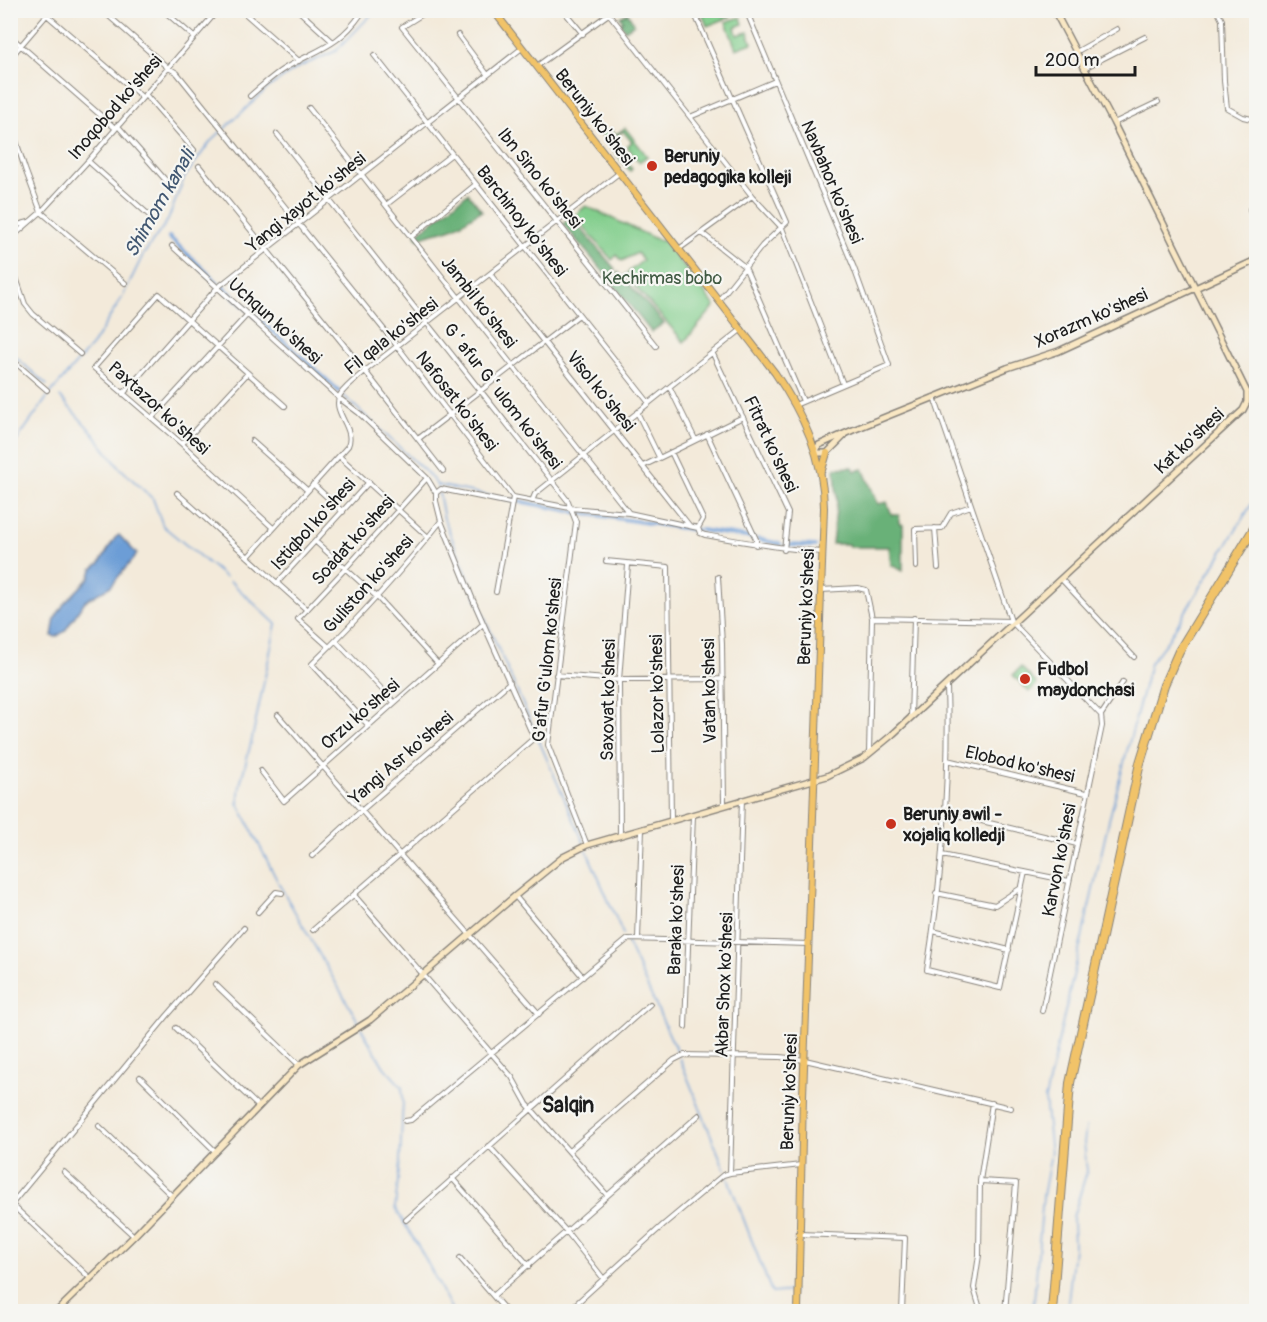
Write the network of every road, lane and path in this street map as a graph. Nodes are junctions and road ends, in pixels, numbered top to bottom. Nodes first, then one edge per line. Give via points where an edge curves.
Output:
1 (41, 10) edge
2 (51, 10) edge
3 (102, 10) edge
4 (163, 10) edge
5 (218, 10) edge
6 (241, 10) edge
7 (298, 10) edge
8 (429, 10) edge
9 (493, 10) edge
10 (563, 10) edge
11 (614, 10) edge
12 (693, 10) edge
13 (746, 10) edge
14 (1054, 10) edge
15 (1217, 10) edge
16 (359, 12) edge
17 (607, 12) edge
18 (47, 15) junction
19 (1117, 29) dead end
20 (583, 34) junction
21 (458, 35) dead end
22 (10, 36) edge
23 (194, 37) junction
24 (1145, 37) dead end
25 (333, 42) junction
26 (21, 46) junction
27 (522, 48) junction
28 (1076, 52) junction
29 (374, 55) dead end
30 (10, 58) edge
31 (299, 61) junction
32 (536, 66) junction
33 (167, 68) junction
34 (1084, 68) junction
35 (487, 74) junction
36 (775, 81) junction
37 (144, 95) junction
38 (250, 96) dead end
39 (458, 97) junction
40 (733, 99) junction
41 (1158, 102) dead end
42 (309, 108) dead end
43 (690, 117) junction
44 (1257, 120) edge
45 (10, 122) edge
46 (428, 123) junction
47 (1113, 124) junction
48 (116, 126) junction
49 (277, 134) dead end
50 (194, 150) dead end
51 (452, 154) junction
52 (88, 160) junction
53 (199, 166) dead end
54 (619, 172) junction
55 (361, 175) junction
56 (169, 184) dead end
57 (476, 185) junction
58 (752, 196) junction
59 (330, 200) junction
60 (1257, 202) edge
61 (386, 206) junction
62 (41, 212) junction
63 (149, 215) dead end
64 (32, 221) junction
65 (557, 222) junction
66 (298, 225) junction
67 (10, 227) edge
68 (782, 228) junction
69 (702, 233) junction
70 (411, 237) junction
71 (10, 239) edge
72 (172, 246) dead end
73 (525, 247) junction
74 (679, 249) junction
75 (267, 250) junction
76 (10, 260) edge
77 (1256, 260) edge
78 (745, 267) junction
79 (490, 274) junction
80 (124, 283) dead end
81 (217, 288) junction
82 (1193, 288) junction
83 (460, 299) junction
84 (719, 300) junction
85 (248, 315) junction
86 (579, 315) junction
87 (189, 320) junction
88 (428, 324) junction
89 (742, 330) junction
90 (543, 341) junction
91 (656, 346) dead end
92 (218, 347) junction
93 (398, 347) junction
94 (80, 354) dead end
95 (713, 354) junction
96 (11, 360) edge
97 (513, 367) junction
98 (365, 371) junction
99 (248, 373) junction
100 (843, 384) junction
101 (670, 388) junction
102 (47, 390) dead end
103 (481, 392) junction
104 (123, 394) junction
105 (934, 397) junction
106 (339, 398) junction
107 (802, 401) junction
108 (649, 403) junction
109 (795, 405) junction
110 (285, 406) dead end
111 (638, 412) junction
112 (450, 414) junction
113 (743, 417) junction
114 (152, 418) junction
115 (615, 431) junction
116 (707, 434) junction
117 (845, 435) junction
118 (811, 438) junction
119 (418, 439) junction
120 (695, 439) junction
121 (252, 441) dead end
122 (182, 444) junction
123 (822, 444) junction
124 (670, 452) junction
125 (816, 452) junction
126 (827, 453) junction
127 (339, 456) junction
128 (585, 456) junction
129 (659, 457) junction
130 (643, 466) junction
131 (443, 471) dead end
132 (822, 471) junction
133 (427, 478) junction
134 (553, 481) junction
135 (369, 482) junction
136 (313, 484) junction
137 (307, 490) junction
138 (177, 493) dead end
139 (436, 493) junction
140 (513, 497) junction
141 (532, 501) junction
142 (510, 503) junction
143 (971, 506) junction
144 (570, 508) junction
145 (399, 509) junction
146 (343, 512) junction
147 (630, 513) junction
148 (441, 520) junction
149 (689, 525) junction
150 (1257, 525) edge
151 (273, 528) junction
152 (698, 528) junction
153 (935, 528) junction
154 (428, 537) junction
155 (316, 542) junction
156 (756, 545) junction
157 (784, 550) junction
158 (822, 552) junction
159 (248, 556) junction
160 (606, 561) dead end
161 (628, 565) junction
162 (916, 567) dead end
163 (938, 568) dead end
164 (345, 569) junction
165 (718, 577) dead end
166 (1062, 580) junction
167 (277, 583) junction
168 (821, 590) junction
169 (496, 592) dead end
170 (377, 597) junction
171 (307, 610) junction
172 (872, 618) junction
173 (914, 618) junction
174 (1012, 623) junction
175 (483, 624) junction
176 (336, 641) junction
177 (329, 648) junction
178 (1134, 657) dead end
179 (438, 664) junction
180 (556, 675) junction
181 (723, 679) junction
182 (619, 680) junction
183 (671, 680) junction
184 (510, 682) junction
185 (1123, 682) dead end
186 (947, 686) junction
187 (394, 702) junction
188 (278, 715) dead end
189 (1101, 715) junction
190 (911, 718) junction
191 (368, 725) junction
192 (869, 753) junction
193 (947, 760) junction
194 (322, 765) junction
195 (261, 771) dead end
196 (816, 779) junction
197 (1086, 793) junction
198 (742, 799) junction
199 (724, 804) junction
200 (361, 811) junction
201 (944, 812) junction
202 (693, 814) junction
203 (672, 820) junction
204 (642, 829) junction
205 (620, 836) junction
206 (1077, 844) junction
207 (587, 845) junction
208 (398, 855) junction
209 (942, 855) junction
210 (312, 856) dead end
211 (1025, 872) junction
212 (1069, 881) junction
213 (1022, 888) junction
214 (282, 893) dead end
215 (936, 893) junction
216 (354, 895) junction
217 (515, 896) junction
218 (258, 912) dead end
219 (244, 928) dead end
220 (312, 930) dead end
221 (933, 931) junction
222 (469, 935) junction
223 (638, 938) junction
224 (689, 940) junction
225 (739, 943) junction
226 (809, 944) junction
227 (1009, 950) junction
228 (423, 975) junction
229 (584, 977) junction
230 (215, 984) dead end
231 (650, 1004) dead end
232 (1042, 1011) dead end
233 (539, 1014) junction
234 (686, 1027) dead end
235 (176, 1028) dead end
236 (491, 1055) junction
237 (735, 1056) junction
238 (805, 1060) junction
239 (299, 1065) junction
240 (140, 1077) dead end
241 (992, 1103) junction
242 (259, 1107) junction
243 (1011, 1108) dead end
244 (531, 1109) junction
245 (699, 1114) dead end
246 (405, 1121) dead end
247 (99, 1126) dead end
248 (489, 1146) junction
249 (569, 1151) junction
250 (216, 1152) junction
251 (801, 1165) junction
252 (64, 1172) dead end
253 (730, 1173) junction
254 (452, 1178) junction
255 (980, 1181) junction
256 (607, 1195) junction
257 (172, 1196) junction
258 (11, 1204) edge
259 (406, 1220) dead end
260 (567, 1232) junction
261 (800, 1234) junction
262 (134, 1236) junction
263 (460, 1258) dead end
264 (529, 1266) junction
265 (90, 1278) junction
266 (603, 1278) junction
267 (493, 1296) junction
268 (56, 1311) edge
269 (507, 1311) edge
270 (567, 1311) edge
271 (798, 1311) edge
272 (902, 1311) edge
273 (981, 1311) edge
274 (1005, 1311) edge
275 (1052, 1311) edge

1 - 18 street
2 - 18 street
3 - 33 street, Nafosat ko'shesi
4 - 23 street
5 - 23 street, Inoqobod ko'shesi
6 - 31 street
7 - 25 street
8 - 39 street, Ibn Sino ko'shesi via 402,27
9 - 27 main road, Beruniy ko'shesi
10 - 20 street
11 - 17 street
12 - 40 street
13 - 36 street, Navbahor ko'shesi
14 - 28 street, Kat ko'shesi
15 - 44 street via 1222,20 1227,108
16 - 25 street via 344,35
17 - 20 street
17 - 43 street
18 - 26 street
18 - 37 street
19 - 28 street
20 - 32 street
21 - 35 street
22 - 26 street
23 - 33 street, Inoqobod ko'shesi
24 - 34 street
25 - 31 street
26 - 30 street
26 - 48 street
27 - 32 main road, Beruniy ko'shesi
27 - 35 street, Yangi xayot ko'shesi
28 - 34 street, Kat ko'shesi
29 - 46 street, Barchinoy ko'shesi
31 - 38 street via 285,67
32 - 54 main road, Beruniy ko'shesi
33 - 37 street, Inoqobod ko'shesi
33 - 66 street, Nafosat ko'shesi via 177,73 220,124
34 - 47 street, Kat ko'shesi
35 - 39 street, Yangi xayot ko'shesi
36 - 40 street
36 - 100 street, Navbahor ko'shesi via 854,268 889,365
37 - 48 street, Inoqobod ko'shesi
37 - 50 street
39 - 46 street, Yangi xayot ko'shesi
39 - 65 street, Ibn Sino ko'shesi
40 - 43 street
40 - 68 street via 787,222
41 - 47 street
42 - 55 street, Jambil ko'shesi
43 - 58 street
45 - 62 street
46 - 51 street, Barchinoy ko'shesi
46 - 55 street, Yangi xayot ko'shesi
47 - 82 street, Kat ko'shesi
48 - 52 street, Inoqobod ko'shesi
48 - 56 street
49 - 59 street, Gʻafur Gʻulom ko'shesi
51 - 57 street, Barchinoy ko'shesi
51 - 61 street
52 - 62 street, Inoqobod ko'shesi
52 - 63 street
53 - 75 street
54 - 65 street, Fil qala ko'shesi
54 - 74 main road, Beruniy ko'shesi
55 - 59 street, Yangi xayot ko'shesi
55 - 61 street, Jambil ko'shesi
57 - 70 street
57 - 73 street, Barchinoy ko'shesi
58 - 68 street
58 - 69 street
59 - 66 street, Yangi xayot ko'shesi
59 - 88 street, Gʻafur Gʻulom ko'shesi
60 - 77 street via 1250,209
61 - 70 street, Jambil ko'shesi
62 - 64 street, Inoqobod ko'shesi
62 - 80 street
64 - 67 street
64 - 71 street, Inoqobod ko'shesi
65 - 73 street, Fil qala ko'shesi
65 - 91 street, Ibn Sino ko'shesi
66 - 75 street, Yangi xayot ko'shesi
66 - 93 street, Nafosat ko'shesi
68 - 78 street
68 - 100 street
69 - 74 street
69 - 78 street
70 - 83 street, Jambil ko'shesi
72 - 81 street, Uchqun ko'shesi
73 - 79 street, Fil qala ko'shesi
73 - 86 street, Barchinoy ko'shesi
74 - 84 main road, Beruniy ko'shesi
75 - 81 street, Yangi xayot ko'shesi
75 - 98 street
76 - 94 street via 25,304
77 - 82 street, Xorazm ko'shesi
78 - 84 street
78 - 107 street
79 - 83 street, Fil qala ko'shesi
79 - 90 street, Visol ko'shesi
81 - 85 street, Uchqun ko'shesi
81 - 87 street, Yangi xayot ko'shesi
82 - 105 street, Xorazm ko'shesi via 1059,351
82 - 166 street, Kat ko'shesi via 1247,392 1247,402
83 - 88 street, Fil qala ko'shesi
83 - 97 street, Jambil ko'shesi
84 - 89 main road, Beruniy ko'shesi
85 - 92 street
85 - 106 street, Uchqun ko'shesi
86 - 90 street
86 - 108 street, Barchinoy ko'shesi
87 - 92 street
87 - 104 street, Yangi xayot ko'shesi
87 - 104 street, Paxtazor ko'shesi via 159,294 93,368
88 - 93 street, Fil qala ko'shesi
88 - 103 street, Gʻafur Gʻulom ko'shesi
89 - 95 street
89 - 109 main road, Beruniy ko'shesi
90 - 97 street
90 - 115 street, Visol ko'shesi
92 - 99 street
92 - 114 street
93 - 98 street, Fil qala ko'shesi
93 - 112 street, Nafosat ko'shesi
95 - 101 street
95 - 113 street, Fitrat ko'shesi
96 - 102 street
97 - 103 street
97 - 128 street, Jambil ko'shesi
98 - 106 street, Fil qala ko'shesi
98 - 119 street
99 - 110 street
99 - 122 street
100 - 107 street
101 - 108 street
101 - 120 street
103 - 112 street
103 - 134 street, Gʻafur Gʻulom ko'shesi
104 - 114 street, Paxtazor ko'shesi
105 - 117 street, Xorazm ko'shesi
105 - 143 street
106 - 127 street, Fil qala ko'shesi via 350,440
106 - 133 street, Uchqun ko'shesi
107 - 109 street
108 - 111 street
109 - 118 main road, Beruniy ko'shesi
111 - 115 street
111 - 129 street
112 - 119 street
112 - 140 street, Nafosat ko'shesi
113 - 116 street
113 - 157 street, Fitrat ko'shesi via 788,513
114 - 122 street, Paxtazor ko'shesi
115 - 128 street
115 - 130 street, Visol ko'shesi
116 - 120 street
116 - 156 street
117 - 123 street, Xorazm ko'shesi
117 - 126 street
118 - 123 main road
118 - 125 main road, Beruniy ko'shesi
119 - 131 street
120 - 124 street
121 - 137 street
122 - 151 street, Paxtazor ko'shesi
123 - 125 street
124 - 129 street
124 - 152 street via 703,519
125 - 126 street
125 - 132 main road, Beruniy ko'shesi
126 - 132 main road
127 - 135 street
127 - 136 street, Fil qala ko'shesi
128 - 134 street
128 - 147 street, Jambil ko'shesi
129 - 130 street
130 - 149 street, Visol ko'shesi
132 - 158 main road, Beruniy ko'shesi
133 - 139 street, Uchqun ko'shesi
133 - 145 street, Soadat ko'shesi
134 - 141 street
134 - 144 street, Gʻafur Gʻulom ko'shesi
135 - 145 street
135 - 146 street, Istiqbol ko'shesi
136 - 137 street, Fil qala ko'shesi
136 - 146 street
137 - 151 street, Fil qala ko'shesi
138 - 159 street
139 - 142 street via 441,489
139 - 148 street
140 - 141 street
140 - 142 street
141 - 144 street
142 - 169 street
143 - 153 street via 951,513 942,528
143 - 174 street
144 - 147 street
144 - 180 street, G'afur G'ulom ko'shesi via 576,522
145 - 154 street
145 - 164 street, Soadat ko'shesi
146 - 155 street, Istiqbol ko'shesi
147 - 149 street
148 - 154 street, Guliston ko'shesi
148 - 175 street
149 - 152 street
150 - 275 highway via 1179,651 1140,763 1070,1083
151 - 159 street, Fil qala ko'shesi
152 - 156 street via 705,536
153 - 162 street via 915,530
153 - 163 street
154 - 170 street, Guliston ko'shesi
155 - 164 street
155 - 167 street, Istiqbol ko'shesi
156 - 157 street
157 - 158 street
158 - 168 main road, Beruniy ko'shesi
159 - 167 street
160 - 161 street
161 - 182 street, Saxovat ko'shesi
161 - 183 street, Lolazor ko'shesi via 668,567
164 - 170 street
164 - 171 street, Soadat ko'shesi
165 - 181 street, Vatan ko'shesi
166 - 174 street, Kat ko'shesi
166 - 178 street
167 - 171 street
168 - 172 street via 866,590
168 - 196 main road, Beruniy ko'shesi
170 - 176 street, Guliston ko'shesi
170 - 179 street
171 - 177 street, Soadat ko'shesi via 298,619
172 - 173 street
172 - 192 street
173 - 174 street
173 - 190 street
174 - 186 street, Kat ko'shesi
174 - 189 street
175 - 179 street, Orzu ko'shesi
175 - 184 street
176 - 177 street, Guliston ko'shesi
176 - 187 street
177 - 191 street, Guliston ko'shesi via 312,664
179 - 187 street, Orzu ko'shesi
180 - 182 street
180 - 207 street, G'afur G'ulom ko'shesi via 548,745
181 - 183 street
181 - 199 street, Vatan ko'shesi
182 - 183 street
182 - 205 street, Saxovat ko'shesi
183 - 203 street, Lolazor ko'shesi
184 - 200 street, Yangi Asr ko'shesi
184 - 208 street via 534,738
185 - 189 street
186 - 190 street, Kat ko'shesi
186 - 193 street
187 - 191 street, Orzu ko'shesi
188 - 194 street
189 - 197 street, Karvon ko'shesi via 1102,726
190 - 192 street, Kat ko'shesi
191 - 194 street, Orzu ko'shesi
192 - 196 street, Kat ko'shesi
193 - 197 street, Elobod ko'shesi
193 - 201 street
194 - 195 street, Orzu ko'shesi via 284,801
194 - 200 street
196 - 198 street, Kat ko'shesi
196 - 226 main road, Beruniy ko'shesi
197 - 206 street, Karvon ko'shesi
198 - 199 street, Kat ko'shesi
198 - 225 street, Akbar Shox ko'shesi
199 - 202 street, Kat ko'shesi
200 - 208 street
200 - 210 street, Yangi Asr ko'shesi
201 - 206 street
201 - 209 street
202 - 203 street, Kat ko'shesi
202 - 224 street, Baraka ko'shesi
203 - 204 street, Kat ko'shesi
204 - 205 street, Kat ko'shesi
204 - 223 street
205 - 207 street, Kat ko'shesi
206 - 212 street, Karvon ko'shesi
207 - 217 street, Kat ko'shesi via 563,857
208 - 216 street
208 - 222 street
209 - 211 street
209 - 215 street
211 - 212 street
211 - 213 street
212 - 232 street, Karvon ko'shesi
213 - 215 street via 995,905
213 - 227 street
214 - 218 street via 276,892
215 - 221 street
216 - 220 street
216 - 228 street
217 - 222 street, Kat ko'shesi
217 - 229 street
219 - 258 street
221 - 227 street
221 - 227 street via 927,970 1000,988
222 - 228 street, Kat ko'shesi
222 - 233 street
223 - 224 street
223 - 229 street via 620,944
224 - 225 street
224 - 234 street, Baraka ko'shesi
225 - 226 street
225 - 237 street, Akbar Shox ko'shesi
226 - 238 main road, Beruniy ko'shesi
228 - 236 street
228 - 239 street, Kat ko'shesi via 366,1023
229 - 233 street
230 - 239 street
231 - 244 street
233 - 236 street
235 - 242 street
236 - 244 street via 512,1077
236 - 246 street
237 - 238 street
237 - 249 street via 684,1055 674,1060
237 - 253 street, Akbar Shox ko'shesi
238 - 241 street
238 - 251 main road, Beruniy ko'shesi
239 - 242 street, Kat ko'shesi
240 - 250 street
241 - 243 street
241 - 255 street
242 - 250 street, Kat ko'shesi
244 - 248 street
244 - 249 street
245 - 256 street
247 - 257 street
248 - 254 street
248 - 260 street
249 - 256 street
250 - 257 street, Kat ko'shesi
251 - 253 street
251 - 261 main road, Beruniy ko'shesi
252 - 262 street
253 - 266 street
254 - 259 street
254 - 264 street
255 - 273 street via 979,1255 974,1288
255 - 274 street via 1017,1183
256 - 260 street
257 - 262 street, Kat ko'shesi
258 - 265 street
260 - 264 street
260 - 266 street
261 - 271 main road, Beruniy ko'shesi
261 - 272 street via 905,1238
262 - 265 street, Kat ko'shesi
263 - 267 street
264 - 267 street
265 - 268 street, Kat ko'shesi
266 - 270 street
267 - 269 street

